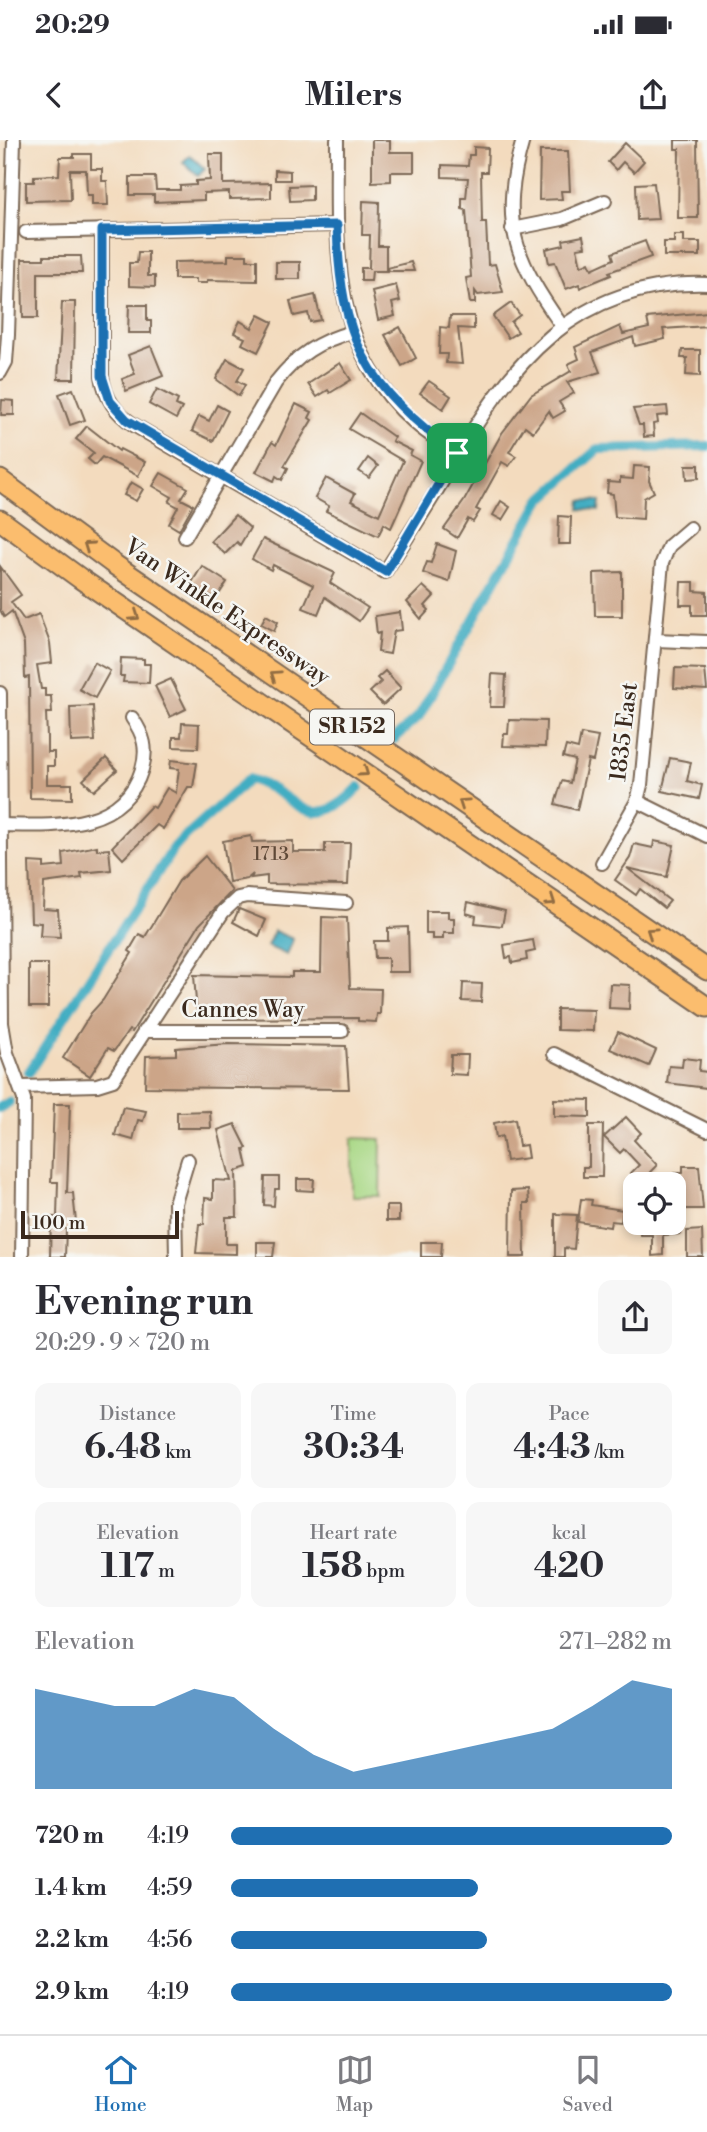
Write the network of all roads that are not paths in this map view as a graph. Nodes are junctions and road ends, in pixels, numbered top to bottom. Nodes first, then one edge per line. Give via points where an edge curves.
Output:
1 (14, 140) edge
2 (337, 140) edge
3 (523, 140) edge
4 (0, 174) edge
5 (14, 174) junction
6 (605, 201) dead end
7 (337, 225) junction
8 (512, 229) junction
9 (102, 230) junction
10 (26, 232) dead end
11 (707, 284) edge
12 (562, 326) junction
13 (352, 332) junction
14 (0, 373) edge
15 (457, 453) junction
16 (221, 476) junction
17 (0, 480) edge
18 (0, 520) edge
19 (690, 528) dead end
20 (185, 537) dead end
21 (655, 640) junction
22 (707, 642) edge
23 (0, 692) edge
24 (132, 719) dead end
25 (1, 737) edge
26 (636, 801) junction
27 (2, 825) junction
28 (707, 836) edge
29 (602, 863) dead end
30 (1, 895) edge
31 (346, 903) dead end
32 (707, 970) edge
33 (707, 1007) edge
34 (144, 1031) junction
35 (342, 1031) dead end
36 (554, 1054) dead end
37 (21, 1087) junction
38 (707, 1130) edge
39 (188, 1160) dead end
40 (22, 1257) edge
41 (176, 1257) edge

1 - 5 street
2 - 7 street
3 - 8 street via 510,203
4 - 5 street
5 - 14 street via 8,346
6 - 8 street via 562,219
7 - 9 street
7 - 13 street via 339,278
8 - 12 street via 530,279
9 - 10 street
9 - 16 street via 102,376 110,401 127,420
11 - 12 street via 637,291 588,310
12 - 15 street via 507,380
13 - 15 street via 370,368 394,400 414,422
13 - 16 street via 332,337 292,362
15 - 16 street via 386,572
16 - 20 street
32 -> 17 main road, Van Winkle Expressway / SR 152 via 115,565
18 -> 33 main road, SR 152
19 - 21 street, 1835 East via 669,546 662,563
21 - 22 street
21 - 26 street, 1835 East via 646,749
23 - 25 street
24 - 27 street via 145,742 145,757 134,786 113,808 73,825
25 - 27 street
26 - 28 street
26 - 29 street, 1835 East
27 - 30 street
30 - 37 street via 3,1038
31 - 34 street via 257,895 238,898 223,912
34 - 35 street, Cannes Way
34 - 37 street via 108,1083
36 - 38 street
37 - 40 street via 25,1120
39 - 41 street via 175,1203

